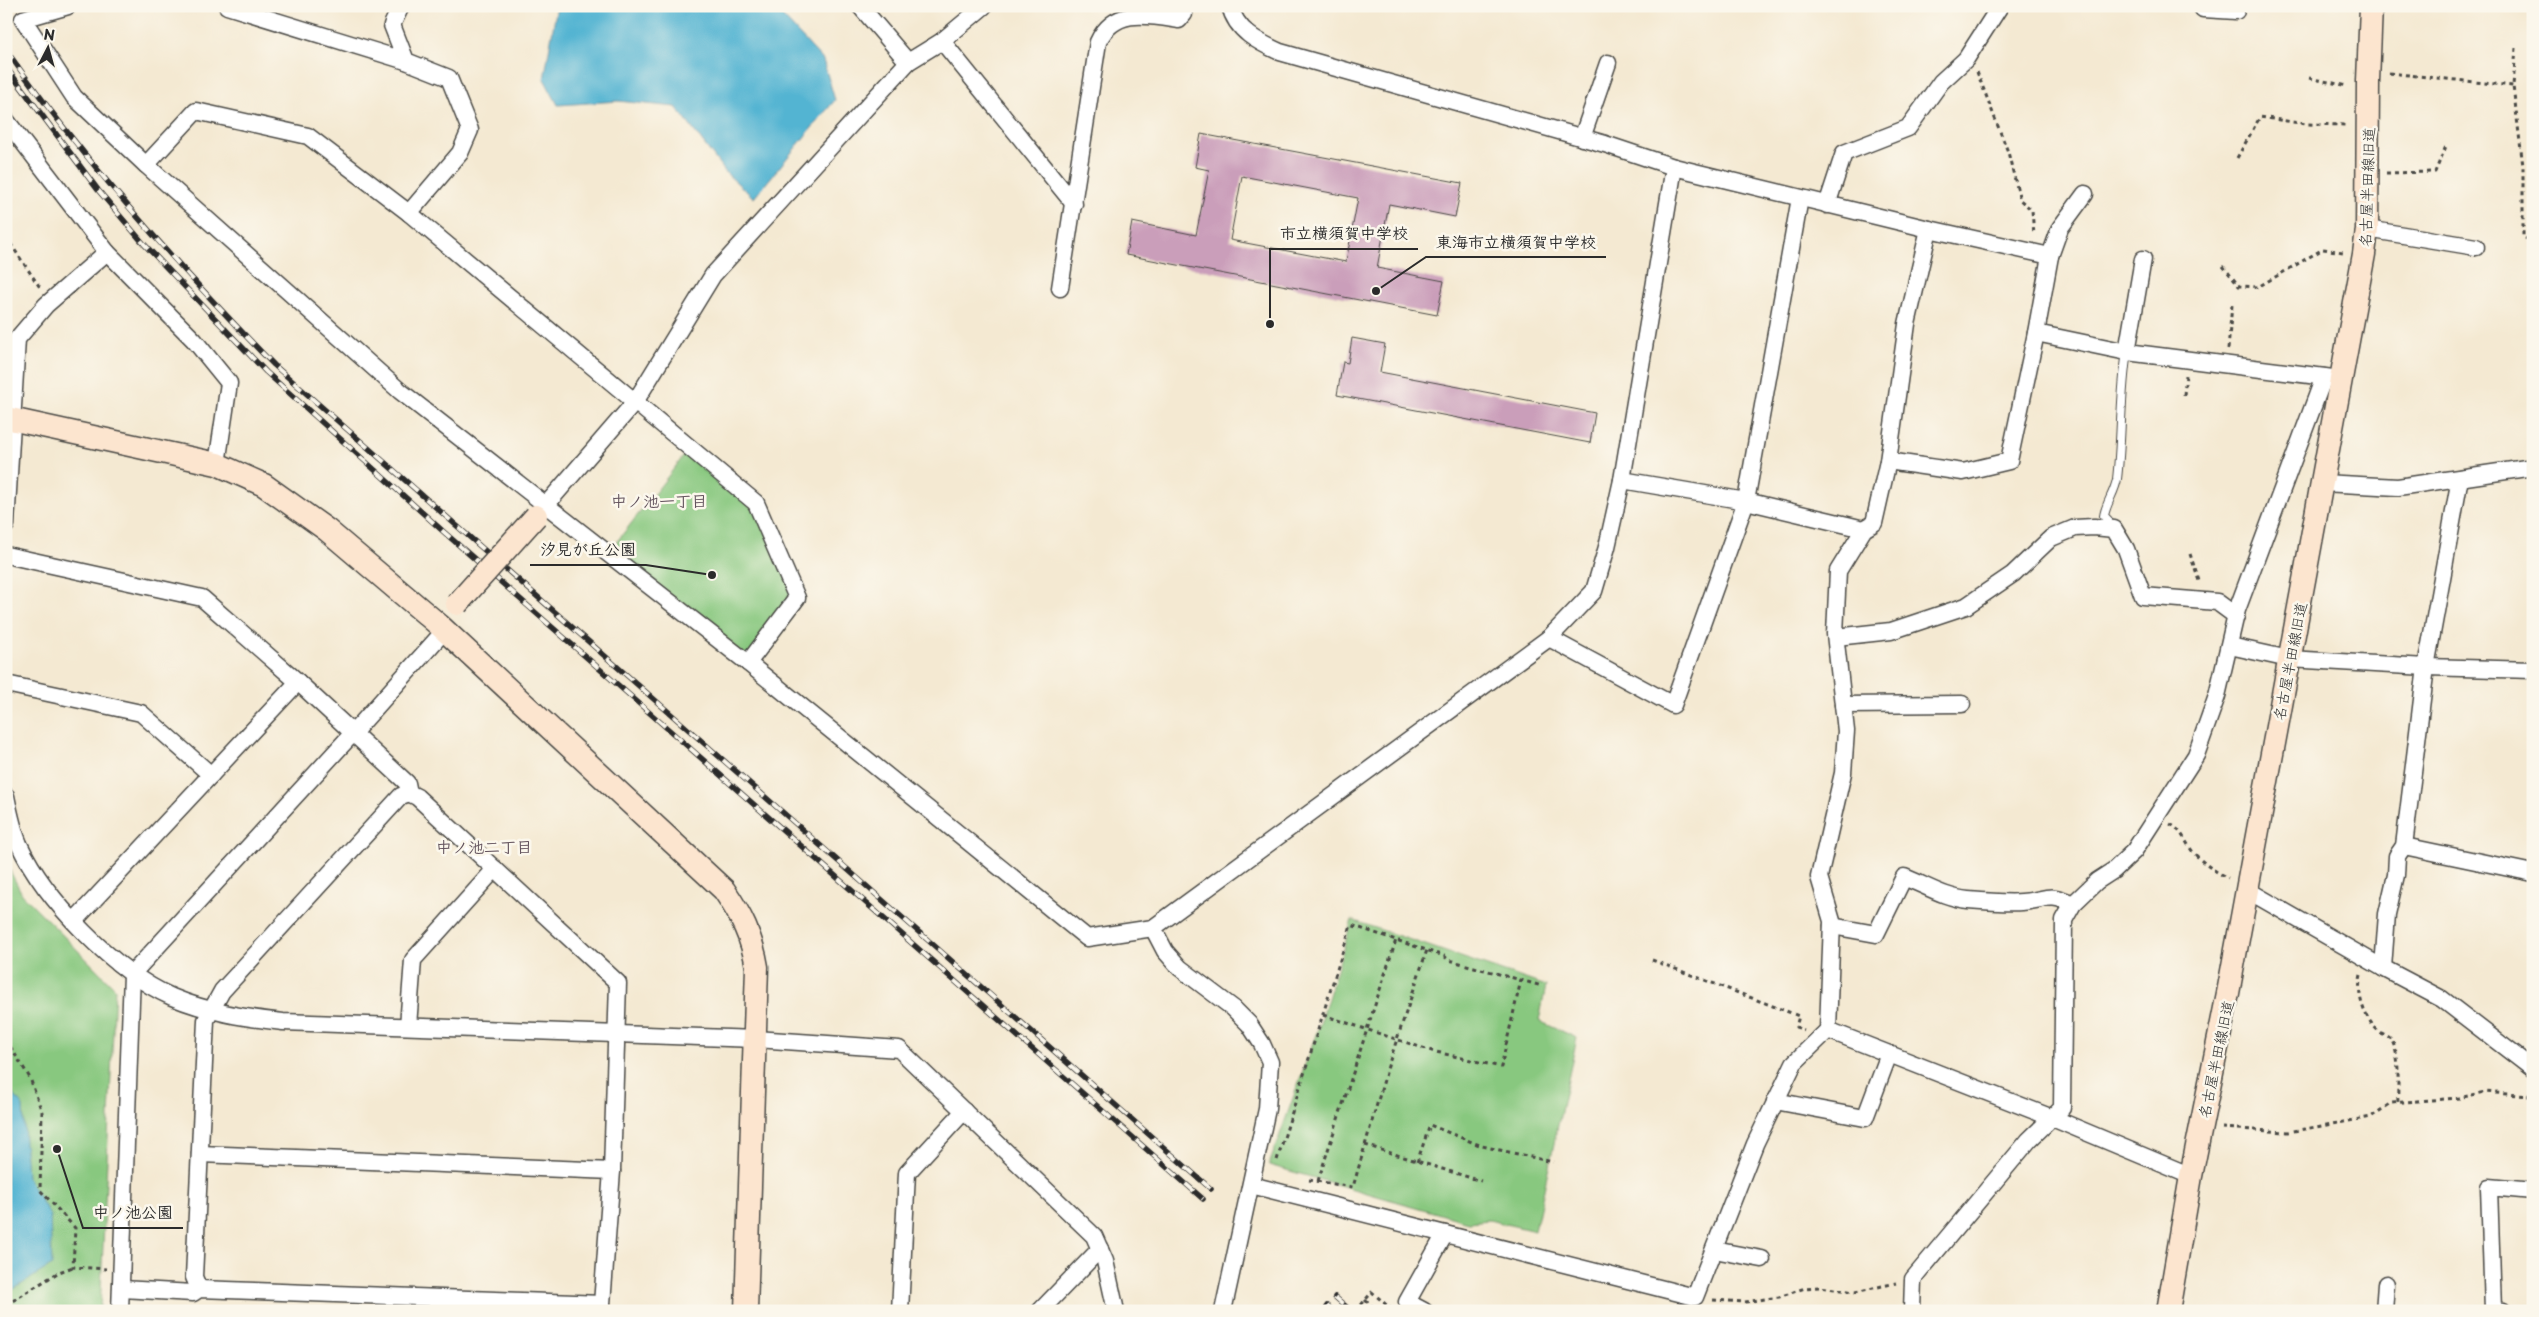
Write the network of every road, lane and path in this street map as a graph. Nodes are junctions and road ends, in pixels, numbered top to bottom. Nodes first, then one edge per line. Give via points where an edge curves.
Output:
1 (68, 6) edge
2 (227, 6) edge
3 (401, 6) edge
4 (860, 6) edge
5 (984, 6) edge
6 (1177, 6) edge
7 (1230, 6) edge
8 (2000, 6) edge
9 (2203, 6) edge
10 (2371, 6) edge
11 (2236, 11) dead end
12 (942, 42) junction
13 (2516, 48) dead end
14 (1966, 59) junction
15 (406, 61) junction
16 (908, 62) junction
17 (1608, 63) dead end
18 (2310, 78) dead end
19 (2368, 83) junction
20 (2513, 86) junction
21 (6, 120) edge
22 (2368, 125) junction
23 (1582, 138) junction
24 (2447, 144) dead end
25 (2237, 158) dead end
26 (146, 165) junction
27 (1674, 167) junction
28 (2367, 174) junction
29 (2085, 194) dead end
30 (1800, 198) junction
31 (1074, 204) junction
32 (1827, 205) junction
33 (409, 213) junction
34 (2367, 229) junction
35 (1929, 230) junction
36 (6, 237) edge
37 (2034, 237) dead end
38 (2527, 239) dead end
39 (2476, 247) dead end
40 (107, 252) junction
41 (2364, 254) junction
42 (2050, 256) junction
43 (2143, 259) dead end
44 (2223, 266) dead end
45 (1060, 288) dead end
46 (49, 302) junction
47 (2232, 305) dead end
48 (2036, 333) junction
49 (2127, 352) junction
50 (2226, 364) junction
51 (2333, 378) junction
52 (635, 402) junction
53 (9, 418) edge
54 (1888, 460) junction
55 (217, 464) junction
56 (2533, 467) edge
57 (2460, 478) junction
58 (1622, 480) junction
59 (2322, 483) junction
60 (1746, 501) junction
61 (541, 510) junction
62 (6, 524) edge
63 (2106, 528) junction
64 (1864, 530) junction
65 (2190, 554) dead end
66 (6, 555) edge
67 (2205, 601) junction
68 (2236, 616) junction
69 (442, 627) junction
70 (1836, 637) junction
71 (1549, 638) junction
72 (2230, 646) junction
73 (2289, 659) junction
74 (748, 663) junction
75 (2426, 667) junction
76 (2533, 670) edge
77 (298, 682) junction
78 (6, 684) edge
79 (1962, 704) dead end
80 (1843, 705) junction
81 (353, 733) junction
82 (211, 775) junction
83 (408, 794) junction
84 (6, 796) edge
85 (2156, 817) junction
86 (2404, 846) junction
87 (495, 869) junction
88 (2533, 873) edge
89 (2248, 887) junction
90 (2073, 904) junction
91 (74, 921) junction
92 (1832, 926) junction
93 (1153, 928) junction
94 (1396, 940) junction
95 (1426, 950) junction
96 (2368, 959) junction
97 (1652, 960) dead end
98 (2383, 968) junction
99 (132, 974) junction
100 (1521, 980) junction
101 (1542, 986) dead end
102 (211, 1010) junction
103 (1322, 1015) junction
104 (408, 1026) junction
105 (1367, 1030) junction
106 (616, 1034) junction
107 (1823, 1036) junction
108 (756, 1039) junction
109 (1397, 1039) junction
110 (6, 1040) edge
111 (1889, 1054) junction
112 (2533, 1069) edge
113 (2533, 1090) edge
114 (1776, 1101) junction
115 (2398, 1103) junction
116 (964, 1111) junction
117 (2050, 1118) junction
118 (2201, 1127) junction
119 (1365, 1146) junction
120 (200, 1154) junction
121 (1277, 1160) dead end
122 (1417, 1162) junction
123 (1553, 1162) dead end
124 (612, 1170) junction
125 (2191, 1176) junction
126 (1300, 1179) dead end
127 (1318, 1181) junction
128 (1481, 1182) dead end
129 (1251, 1185) junction
130 (2533, 1191) edge
131 (1444, 1234) junction
132 (1100, 1249) junction
133 (1714, 1250) junction
134 (1762, 1259) dead end
135 (73, 1267) junction
136 (121, 1270) junction
137 (1913, 1283) junction
138 (2386, 1284) dead end
139 (122, 1289) junction
140 (199, 1289) junction
141 (1365, 1300) junction
142 (372, 1304) edge
143 (1697, 1304) edge
144 (6, 1305) edge
145 (120, 1311) edge
146 (746, 1311) edge
147 (900, 1311) edge
148 (1040, 1311) edge
149 (1116, 1311) edge
150 (1223, 1311) edge
151 (1356, 1311) edge
152 (1377, 1311) edge
153 (1392, 1311) edge
154 (1424, 1311) edge
155 (1912, 1311) edge
156 (2168, 1311) edge
157 (2384, 1311) edge
158 (2503, 1311) edge

1 - 26 street via 23,19 74,97
2 - 15 street
3 - 15 street via 392,25
4 - 16 street
5 - 12 street
6 - 31 street via 1184,14 1179,20 1135,15 1109,24 1102,32
7 - 23 street via 1239,27 1262,44 1280,52
8 - 14 street
9 - 11 street via 2203,9
10 - 19 street, 名古屋半田線旧道
12 - 16 street
12 - 31 street
13 - 20 path
14 - 32 street via 1941,82 1908,128 1844,153
14 - 37 path via 1974,64 2008,152 2020,200 2032,210
15 - 33 street via 450,78 470,130 460,153
16 - 52 street via 713,275
17 - 23 street
18 - 19 path
19 - 20 path via 2394,73
19 - 22 street, 名古屋半田線旧道
20 - 38 path via 2523,166 2523,237
21 - 40 street
22 - 25 path via 2314,124 2260,117
22 - 28 street, 名古屋半田線旧道
23 - 27 street
24 - 28 path via 2434,172
26 - 33 street via 196,111 308,136
26 - 61 street via 400,391
27 - 30 street
27 - 58 street
28 - 34 street, 名古屋半田線旧道
29 - 42 street via 2060,228
30 - 32 street
30 - 60 street
31 - 45 street
32 - 35 street
33 - 52 street
34 - 39 street
34 - 41 street, 名古屋半田線旧道
35 - 42 street
35 - 54 street via 1907,324
36 - 46 path
40 - 46 street
40 - 55 street via 194,340 229,383
41 - 44 path via 2323,249 2258,287 2239,286
41 - 51 street, 名古屋半田線旧道
42 - 48 street
43 - 49 street
46 - 53 street via 17,339
47 - 50 path
48 - 49 street
48 - 54 street via 2009,461 1962,472
49 - 50 street
49 - 63 lane via 2116,482 2105,510
50 - 51 street
51 - 59 street, 名古屋半田線旧道
51 - 68 street
52 - 61 street
52 - 74 street via 756,503 760,512 797,598
53 - 55 street
53 - 62 street
54 - 64 street via 1874,522
55 - 69 street via 264,485 327,530
56 - 57 street
57 - 59 street via 2398,487
57 - 75 street
58 - 60 street
58 - 71 street via 1594,591
59 - 73 street, 名古屋半田線旧道
60 - 64 street
60 - 71 street via 1673,705
61 - 69 street, bridge via 457,604
61 - 74 street
63 - 67 street via 2114,529 2126,550 2142,596
63 - 70 street via 2075,528 2051,538 2013,574 1966,606 1891,631
64 - 70 street via 1838,571
65 - 67 path
66 - 77 street via 202,598
67 - 68 street via 2216,602
68 - 72 street
69 - 81 street
69 - 108 street via 724,890 742,917 752,942 756,967
70 - 80 street
71 - 93 street
72 - 73 street
72 - 85 street via 2196,755
73 - 75 street
73 - 89 street, 名古屋半田線旧道
74 - 93 street via 1087,938
75 - 76 street
75 - 86 street
77 - 81 street
77 - 82 street
78 - 82 street via 141,713
79 - 80 street
80 - 92 street via 1846,731 1843,774 1819,877
81 - 83 street via 407,783
81 - 99 street
82 - 91 street
83 - 87 street via 417,797
83 - 102 street via 401,796 222,991
84 - 91 street via 19,843 45,887
85 - 89 path via 2175,826 2209,868
85 - 90 street via 2134,851
86 - 88 street
86 - 98 street via 2397,856 2387,914
87 - 104 street via 413,960
87 - 106 street via 618,983
89 - 96 street
89 - 118 street, 名古屋半田線旧道
90 - 92 street via 2056,896 2020,903 1968,900 1946,896 1930,886 1904,877 1876,934
90 - 117 street via 2064,920 2062,1108
91 - 99 street
92 - 107 street
93 - 129 street via 1165,951 1180,968 1249,1024 1270,1062 1267,1109
94 - 95 path
94 - 103 path via 1351,925
94 - 105 path
95 - 100 path
95 - 109 path
96 - 98 street
96 - 115 path via 2358,984 2362,1006 2379,1032 2392,1039 2397,1054
97 - 107 path via 1799,1016 1796,1027
98 - 112 street via 2442,999
99 - 102 street via 171,996
99 - 136 street
100 - 101 path
100 - 109 path via 1501,1067
102 - 104 street via 238,1018 283,1022
102 - 120 street via 206,1020
103 - 105 path
103 - 121 path
104 - 106 street
105 - 109 path
105 - 127 path
106 - 108 street
106 - 124 street
107 - 111 street
107 - 114 street via 1794,1064
108 - 116 street via 899,1048
108 - 146 street
109 - 119 path
110 - 135 path via 30,1078 42,1112 40,1190 75,1228
111 - 114 street via 1865,1118
111 - 117 street
113 - 115 path via 2528,1096 2485,1092 2459,1098
114 - 133 street
115 - 118 path via 2372,1117 2288,1132
116 - 132 street via 1094,1236
116 - 147 street via 907,1174
117 - 125 street
117 - 137 street via 1913,1279
118 - 125 street, 名古屋半田線旧道
119 - 122 path
119 - 127 path via 1353,1187
120 - 124 street
120 - 140 street via 194,1276
122 - 123 path via 1430,1125 1482,1146
122 - 128 path
124 - 142 street via 602,1304
125 - 156 street, 名古屋半田線旧道
126 - 127 path
129 - 131 street
129 - 150 street
130 - 158 street via 2489,1187 2493,1310
131 - 133 street via 1695,1297
131 - 154 street via 1407,1302
132 - 148 street
132 - 149 street
133 - 134 street
135 - 136 path
135 - 144 path via 59,1272
136 - 139 street
137 - 143 path via 1902,1281 1855,1292 1805,1288 1779,1297
137 - 155 street
138 - 157 street
139 - 140 street via 193,1293
139 - 145 street
140 - 142 street
141 - 151 path
141 - 152 path
141 - 153 path via 1372,1292

